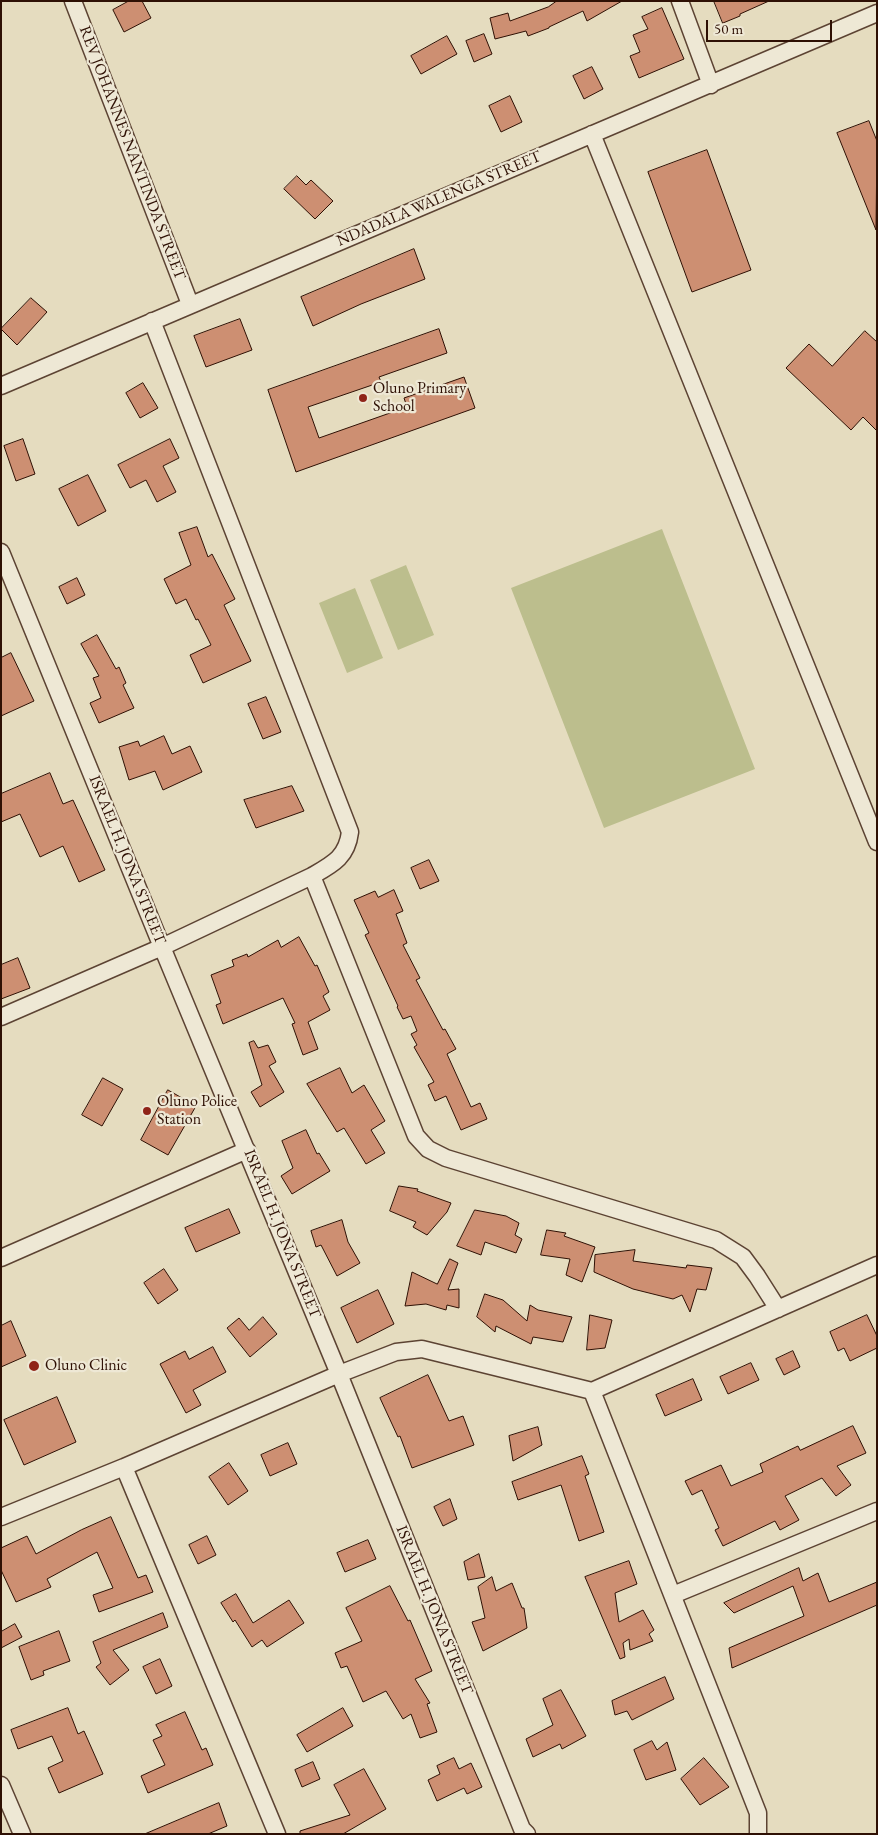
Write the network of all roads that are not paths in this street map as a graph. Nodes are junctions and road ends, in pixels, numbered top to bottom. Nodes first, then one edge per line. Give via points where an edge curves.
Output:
1 (73, 1) edge
2 (680, 1) edge
3 (877, 13) edge
4 (711, 85) junction
5 (592, 134) junction
6 (190, 304) junction
7 (152, 321) junction
8 (1, 386) edge
9 (1, 552) edge
10 (877, 842) edge
11 (312, 876) junction
12 (162, 947) junction
13 (1, 1017) edge
14 (247, 1150) junction
15 (1, 1258) edge
16 (877, 1265) edge
17 (778, 1309) junction
18 (339, 1374) junction
19 (592, 1391) junction
20 (124, 1467) junction
21 (877, 1511) edge
22 (1, 1517) edge
23 (673, 1595) junction
24 (1, 1785) edge
25 (22, 1834) edge
26 (277, 1834) edge
27 (527, 1834) edge
28 (758, 1834) edge

1 - 6 street, REV JOHANNES NANTINDA STREET
2 - 4 street
3 - 4 street, NDADALA WALENGA STREET
4 - 5 street, NDADALA WALENGA STREET
5 - 6 street, NDADALA WALENGA STREET
5 - 10 street
6 - 7 street, NDADALA WALENGA STREET
7 - 8 street, NDADALA WALENGA STREET
7 - 11 street via 350,832 343,855
9 - 12 street, ISRAEL H. JONA STREET
11 - 12 street
11 - 17 street via 416,1136 428,1150 716,1240 743,1257
12 - 13 street
12 - 14 street, ISRAEL H. JONA STREET
14 - 15 street
14 - 18 street, ISRAEL H. JONA STREET
16 - 17 street
17 - 19 street
18 - 19 street via 396,1352 422,1349
18 - 20 street
18 - 27 street, ISRAEL H. JONA STREET via 518,1819
19 - 23 street
20 - 22 street
20 - 26 street
21 - 23 street
23 - 28 street via 758,1813
24 - 25 street

